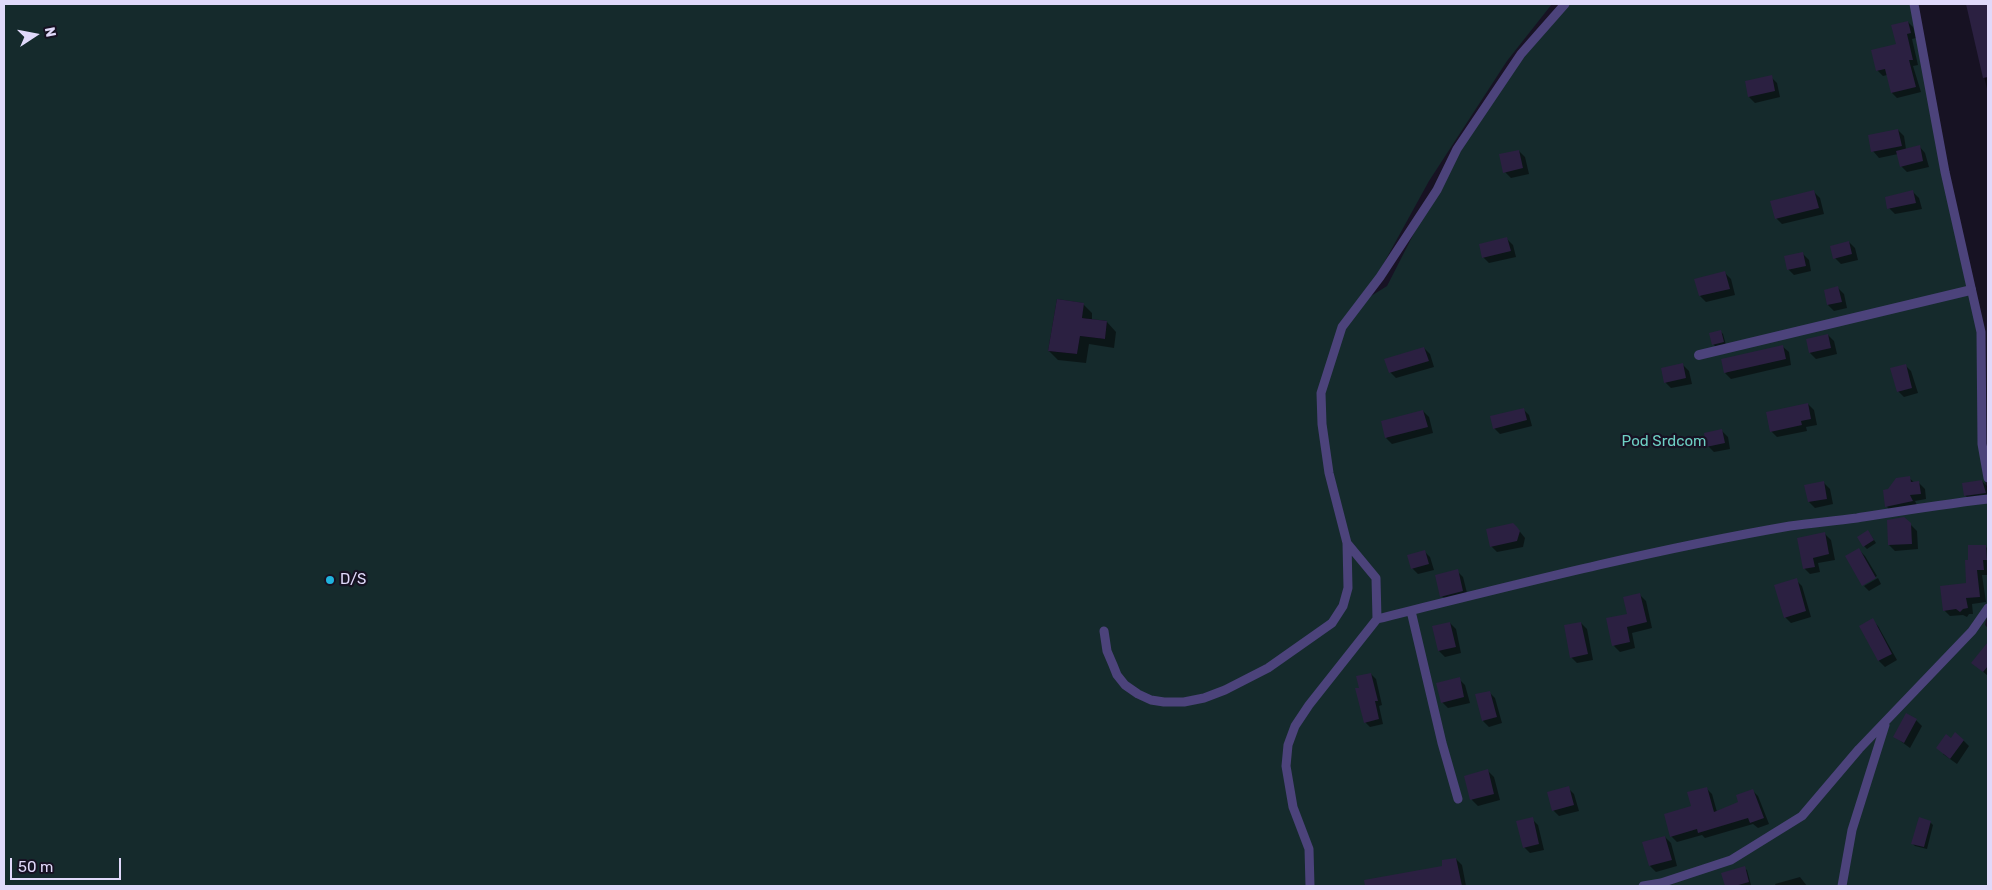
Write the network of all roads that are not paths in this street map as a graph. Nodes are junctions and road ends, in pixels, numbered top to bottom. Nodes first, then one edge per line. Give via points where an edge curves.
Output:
1 (1565, 4) edge
2 (1914, 4) edge
3 (1971, 290) junction
4 (1699, 355) dead end
5 (1988, 478) edge
6 (1988, 499) edge
7 (1347, 543) junction
8 (1988, 608) edge
9 (1411, 611) junction
10 (1377, 619) junction
11 (1104, 631) dead end
12 (1886, 722) junction
13 (1458, 798) dead end
14 (1310, 886) edge
15 (1643, 886) edge
16 (1842, 886) edge

1 - 7 lane via 1521,54 1457,149 1437,190 1380,278 1342,326 1321,393 1330,473
2 - 3 lane
3 - 4 street
3 - 5 lane via 1981,332 1982,444
6 - 9 lane via 1930,505 1722,539 1577,570
7 - 10 lane via 1376,578
7 - 11 lane via 1348,588 1343,606 1332,623 1268,668 1204,698 1164,702 1151,700 1132,690 1117,675 1107,651
8 - 12 lane via 1972,631
9 - 10 lane
9 - 13 lane
10 - 14 lane via 1309,705 1295,726 1288,745 1286,766 1293,806 1310,849
12 - 15 lane via 1802,816 1731,860
12 - 16 lane via 1852,830

